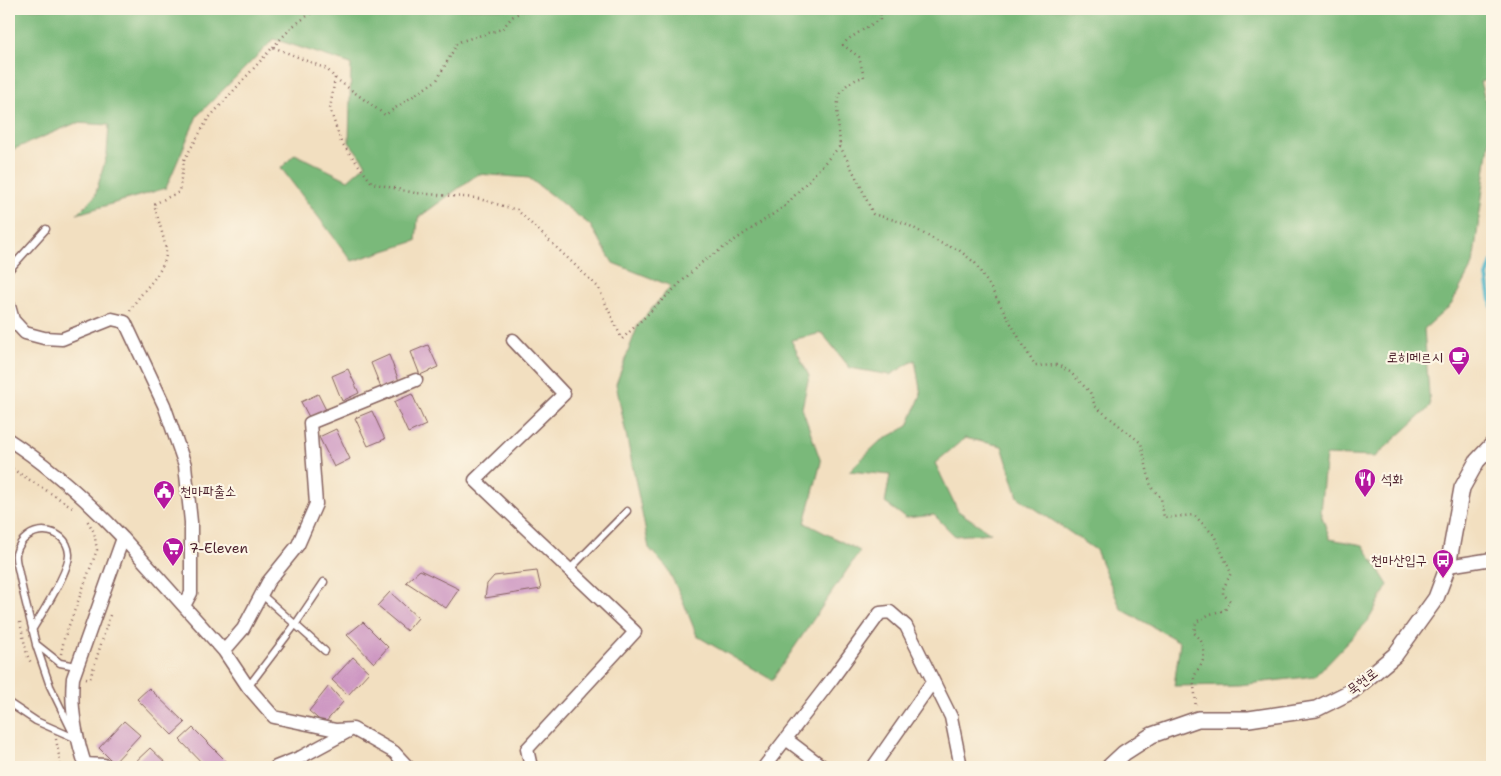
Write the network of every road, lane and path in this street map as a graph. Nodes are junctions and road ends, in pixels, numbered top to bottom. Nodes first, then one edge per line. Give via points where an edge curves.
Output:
1 (318, 9) edge
2 (525, 9) edge
3 (881, 9) edge
4 (273, 47) junction
5 (335, 78) junction
6 (840, 146) junction
7 (46, 229) dead end
8 (9, 270) edge
9 (9, 306) edge
10 (125, 322) junction
11 (513, 340) dead end
12 (416, 380) dead end
13 (9, 440) edge
14 (1491, 445) edge
15 (627, 511) dead end
16 (123, 538) junction
17 (1492, 560) edge
18 (1448, 566) junction
19 (569, 570) junction
20 (324, 582) dead end
21 (261, 594) junction
22 (184, 606) junction
23 (111, 612) dead end
24 (20, 621) dead end
25 (295, 625) junction
26 (32, 630) junction
27 (36, 644) junction
28 (224, 651) junction
29 (325, 651) dead end
30 (74, 672) junction
31 (36, 673) dead end
32 (933, 681) junction
33 (248, 688) junction
34 (9, 703) edge
35 (1198, 719) junction
36 (353, 729) junction
37 (77, 739) junction
38 (786, 739) junction
39 (86, 766) edge
40 (108, 767) edge
41 (276, 767) edge
42 (408, 767) edge
43 (531, 767) edge
44 (764, 767) edge
45 (822, 767) edge
46 (873, 767) edge
47 (961, 767) edge
48 (1109, 767) edge

1 - 4 path via 293,26
2 - 5 path via 502,29 458,42 436,80 385,115
3 - 6 path via 880,19 843,45 859,57 864,77 853,79 839,93
4 - 5 path via 327,69
4 - 10 path via 208,119 184,160 179,192 154,204 166,254 158,274 134,303
5 - 6 path via 330,109 341,142 372,183 415,193 476,198 517,210 598,286 622,339 701,263 785,206
6 - 35 path via 873,214 905,223 959,250 975,264 989,285 1035,366 1058,365 1070,372 1090,392 1095,406 1141,443 1151,487 1161,498 1164,518 1194,515 1214,535 1231,573 1223,589 1223,594 1230,601 1225,610 1196,622 1194,633 1204,647 1194,680
7 - 8 lane
9 - 10 street via 13,320 25,333 44,338 62,339 112,319
10 - 22 street via 164,405 185,465 191,522 191,593
11 - 19 street via 564,394 475,480
12 - 21 street via 310,423 316,504 298,545
13 - 16 street via 90,502
14 - 18 street, 묵현로 via 1477,461 1462,488
15 - 19 lane
16 - 22 street
16 - 30 street
17 - 18 street
18 - 35 street, 묵현로 via 1436,598 1396,655 1352,691 1316,709 1249,718
19 - 43 street via 635,632 526,749
20 - 25 lane
21 - 25 lane
21 - 28 street via 243,628
22 - 28 street
23 - 30 path via 90,679
24 - 31 path via 27,655
25 - 29 lane
25 - 33 lane
26 - 26 lane via 65,569 69,554 57,535 40,530 25,538 16,556
26 - 27 lane
27 - 30 lane
27 - 37 lane via 50,686
28 - 33 street
30 - 37 street via 71,696
32 - 38 street via 906,626 890,612 880,613
32 - 46 street
32 - 47 street via 951,717
33 - 36 street via 274,717 336,730
34 - 37 lane via 36,721
35 - 48 street, 묵현로 via 1152,735 1124,752
36 - 41 street
36 - 42 street via 394,752
37 - 39 street
38 - 44 street
38 - 45 street
39 - 40 street

